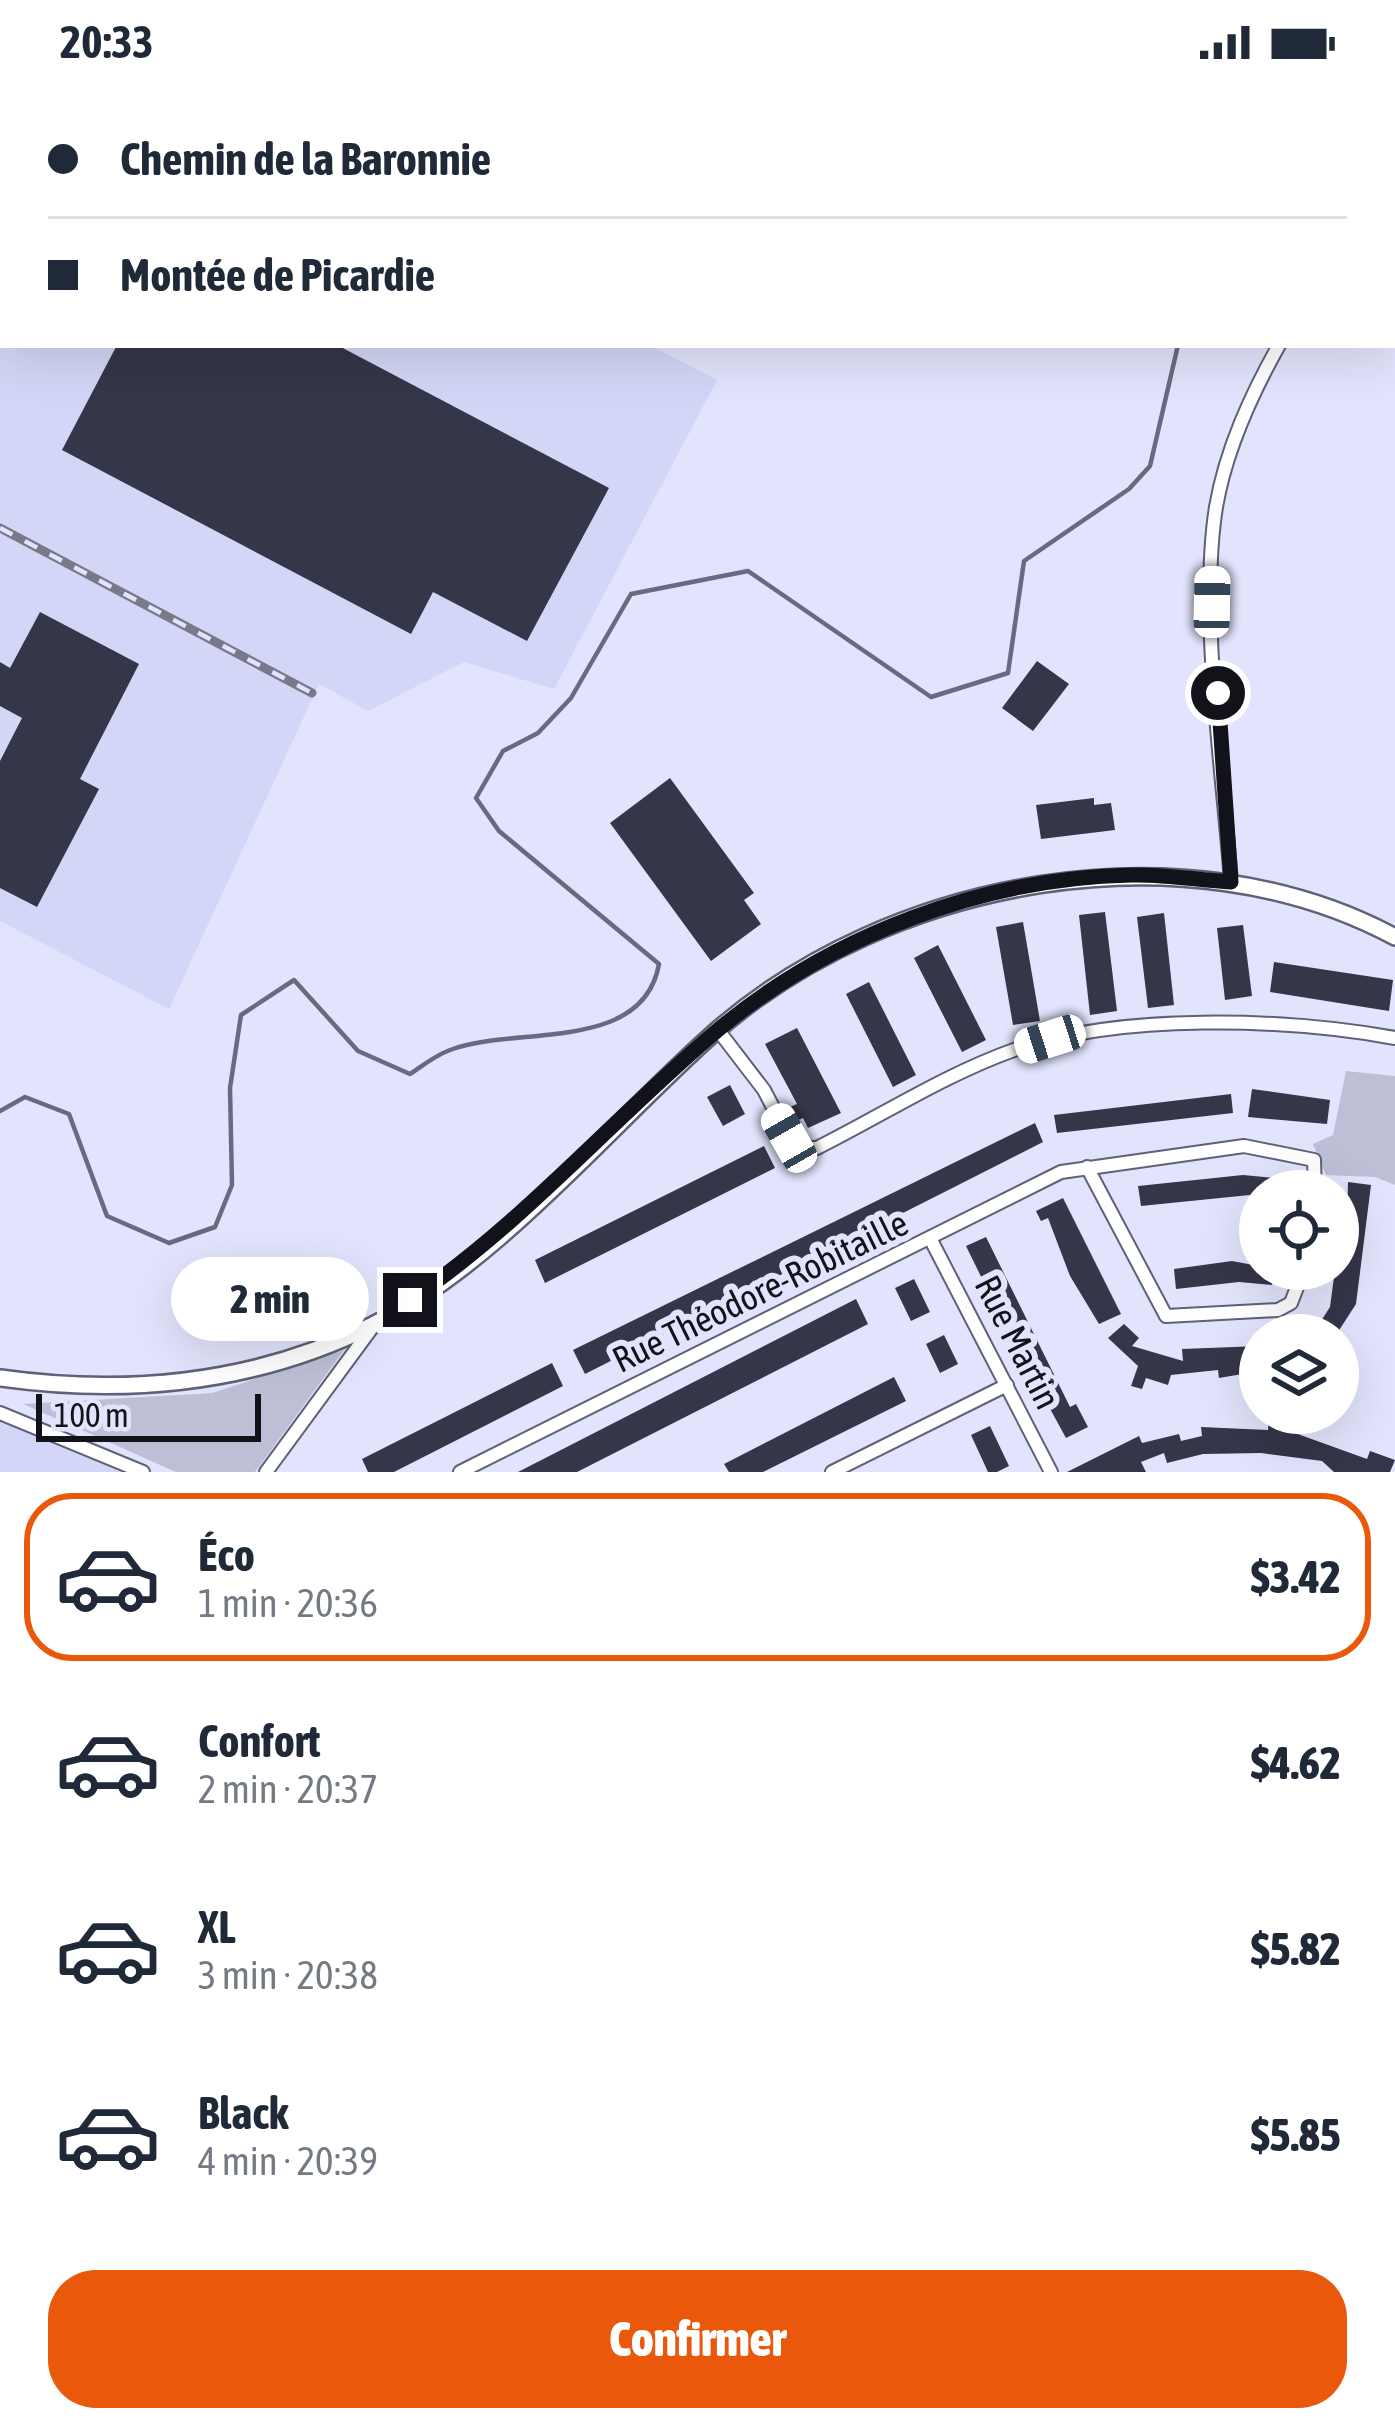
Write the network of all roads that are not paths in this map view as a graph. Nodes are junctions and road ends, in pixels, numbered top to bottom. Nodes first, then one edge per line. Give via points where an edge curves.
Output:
1 (1278, 348) edge
2 (1231, 882) junction
3 (1395, 937) edge
4 (718, 1030) junction
5 (1395, 1038) edge
6 (1087, 1167) junction
7 (1318, 1170) edge
8 (931, 1240) junction
9 (1296, 1290) edge
10 (375, 1324) junction
11 (0, 1378) edge
12 (1006, 1385) junction
13 (0, 1413) edge
14 (143, 1472) edge
15 (266, 1472) edge
16 (460, 1472) edge
17 (832, 1472) edge
18 (1052, 1472) edge

1 - 2 street via 1229,452 1216,508 1212,602
2 - 3 street
2 - 4 street via 1132,875 973,899 819,961
4 - 5 street via 802,1148 817,1148 1050,1039 1220,1021
4 - 10 street via 481,1252
6 - 7 street, Rue Théodore-Robitaille via 1244,1145 1313,1160
6 - 8 street, Rue Théodore-Robitaille via 1061,1172
6 - 9 street via 1166,1316 1278,1310
8 - 12 street, Rue Martin
8 - 16 street, Rue Théodore-Robitaille
10 - 11 street via 235,1375 153,1387
10 - 15 street
12 - 17 street
12 - 18 street, Rue Martin
13 - 14 street

